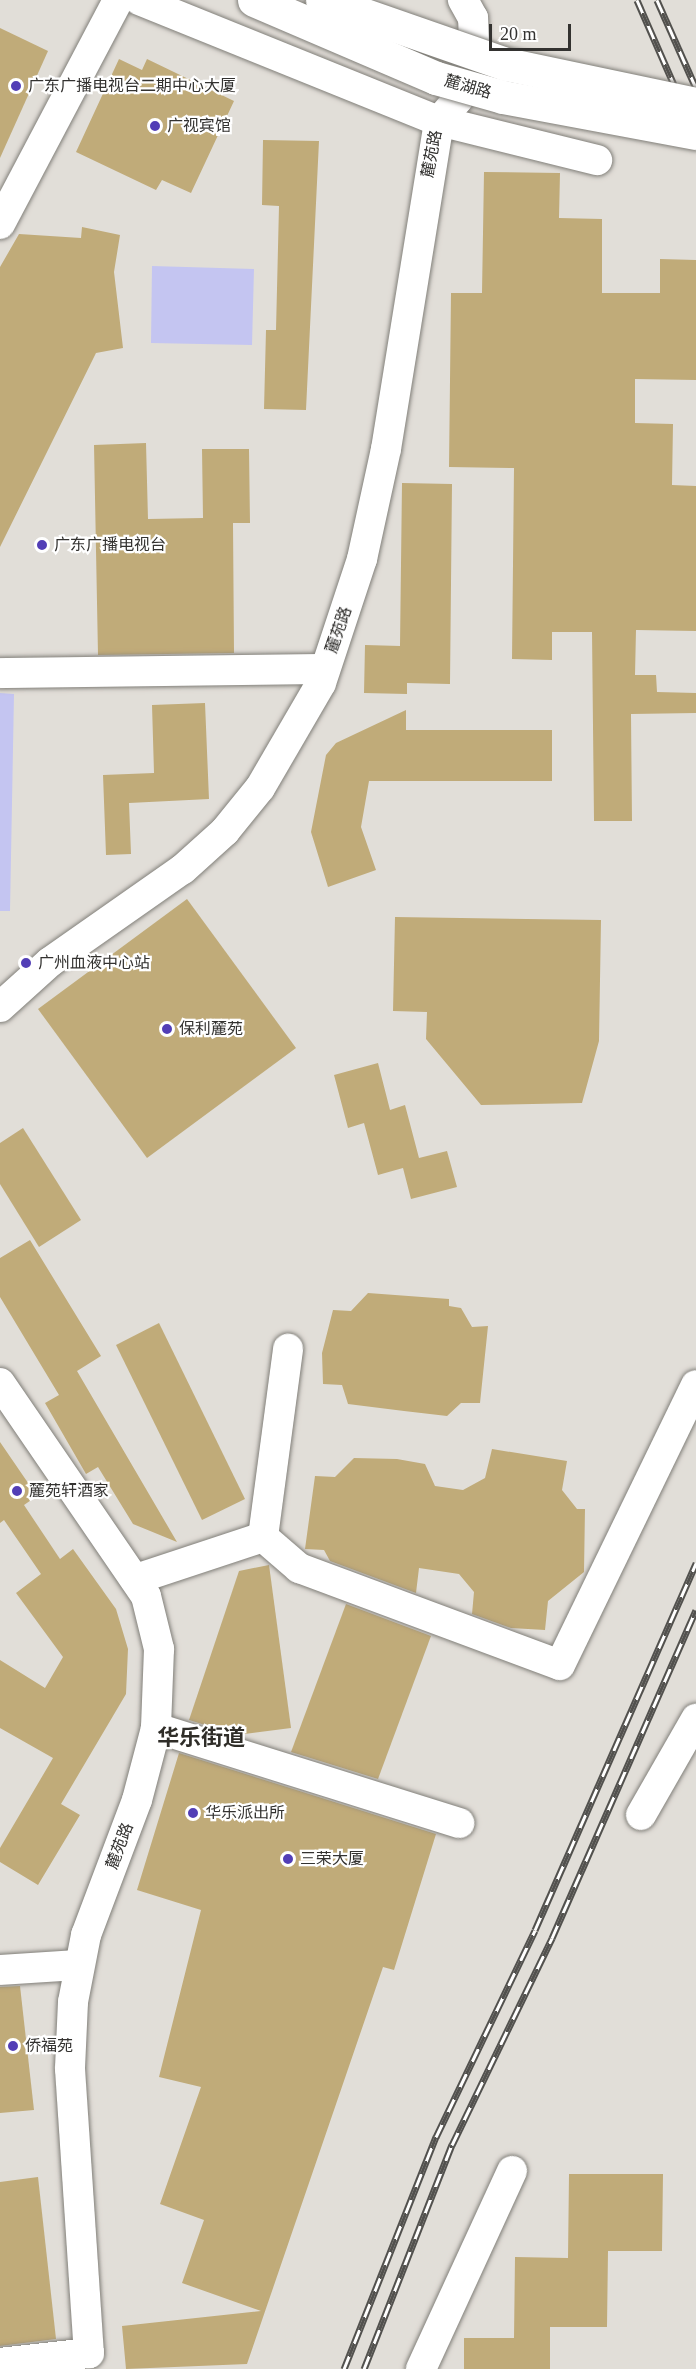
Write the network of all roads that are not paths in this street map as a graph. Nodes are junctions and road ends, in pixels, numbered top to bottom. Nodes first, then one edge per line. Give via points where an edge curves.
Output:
1 (118, 0) edge
2 (138, 0) edge
3 (254, 0) edge
4 (322, 0) edge
5 (463, 0) edge
6 (696, 104) edge
7 (439, 121) junction
8 (696, 133) edge
9 (597, 160) dead end
10 (0, 224) edge
11 (325, 669) junction
12 (0, 673) edge
13 (0, 1007) edge
14 (288, 1349) dead end
15 (0, 1383) edge
16 (695, 1385) edge
17 (263, 1537) junction
18 (136, 1579) junction
19 (696, 1719) edge
20 (156, 1728) junction
21 (641, 1815) dead end
22 (460, 1823) dead end
23 (78, 1965) junction
24 (0, 1970) edge
25 (512, 2171) dead end
26 (0, 2363) edge
27 (421, 2369) edge

1 - 10 street
2 - 7 street
3 - 8 main road, 麓湖路, bridge via 309,28 436,78 503,97
4 - 6 main road, 麓湖路, bridge via 506,64
5 - 7 street via 473,18 474,44 458,99
7 - 9 street
7 - 11 street, 麓苑路 via 386,449 362,559
11 - 12 street
11 - 13 street, 麓苑路 via 260,788 225,831 183,869 50,962
14 - 17 street
15 - 18 street, 麓苑路
16 - 17 street via 560,1665 299,1568
17 - 18 street
18 - 20 street, 麓苑路 via 146,1596 159,1649
19 - 21 street
20 - 22 street
20 - 23 street, 麓苑路 via 137,1800
23 - 24 street
23 - 26 street, 麓苑路 via 70,2070 89,2353
25 - 27 street

